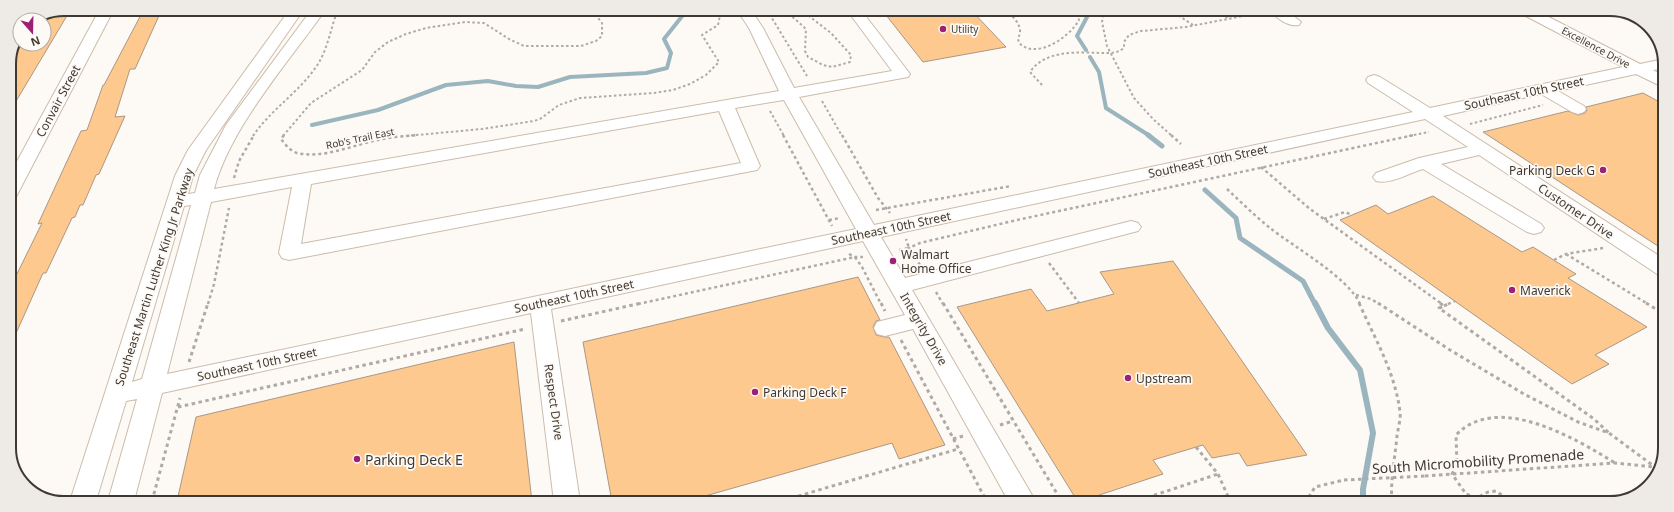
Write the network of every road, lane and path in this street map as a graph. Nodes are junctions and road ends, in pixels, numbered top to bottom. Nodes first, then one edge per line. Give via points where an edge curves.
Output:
1 (103, 16) edge
2 (293, 16) edge
3 (314, 16) edge
4 (597, 16) edge
5 (719, 16) edge
6 (748, 16) edge
7 (771, 16) edge
8 (792, 16) edge
9 (808, 16) edge
10 (858, 16) edge
11 (1013, 16) edge
12 (1079, 16) edge
13 (1103, 16) edge
14 (1179, 16) edge
15 (1224, 16) edge
16 (1242, 16) edge
17 (1283, 16) edge
18 (1537, 16) edge
19 (1229, 18) junction
20 (1294, 22) dead end
21 (1193, 25) junction
22 (1111, 53) junction
23 (1658, 65) edge
24 (1638, 69) junction
25 (1658, 79) edge
26 (1374, 80) dead end
27 (1042, 85) dead end
28 (814, 89) junction
29 (1543, 89) junction
30 (789, 94) junction
31 (766, 104) dead end
32 (725, 105) junction
33 (1578, 109) dead end
34 (1429, 114) junction
35 (1433, 132) dead end
36 (1181, 144) dead end
37 (1482, 149) junction
38 (1425, 162) junction
39 (1261, 167) junction
40 (1382, 177) dead end
41 (16, 180) edge
42 (302, 180) junction
43 (1226, 189) dead end
44 (203, 197) junction
45 (176, 202) junction
46 (1598, 207) dead end
47 (1578, 212) junction
48 (890, 213) dead end
49 (1352, 215) dead end
50 (838, 218) dead end
51 (1324, 219) junction
52 (829, 220) junction
53 (1131, 227) dead end
54 (1534, 228) dead end
55 (834, 230) dead end
56 (868, 233) junction
57 (905, 237) dead end
58 (909, 248) junction
59 (1609, 248) dead end
60 (1040, 250) junction
61 (845, 251) dead end
62 (897, 251) dead end
63 (1566, 254) junction
64 (854, 257) junction
65 (869, 258) dead end
66 (1554, 260) dead end
67 (1658, 265) edge
68 (928, 279) junction
69 (900, 286) junction
70 (1356, 295) junction
71 (1455, 301) dead end
72 (540, 303) junction
73 (1079, 303) dead end
74 (1444, 306) junction
75 (1658, 310) edge
76 (566, 320) dead end
77 (919, 320) junction
78 (889, 327) junction
79 (522, 329) dead end
80 (153, 386) junction
81 (116, 394) junction
82 (181, 397) dead end
83 (178, 407) junction
84 (1609, 433) junction
85 (1196, 447) dead end
86 (958, 449) junction
87 (1615, 463) junction
88 (1655, 466) joint
89 (1218, 474) junction
90 (1452, 474) junction
91 (85, 496) edge
92 (122, 496) edge
93 (153, 496) edge
94 (566, 496) edge
95 (798, 496) edge
96 (984, 496) edge
97 (1020, 496) edge
98 (1058, 496) edge
99 (1152, 496) edge
100 (1228, 496) edge
101 (1309, 496) edge
102 (1392, 496) edge
103 (1472, 496) edge
104 (1481, 496) edge
105 (1503, 496) edge

1 - 41 street, Convair Street
2 - 45 street, Southeast Martin Luther King Jr Parkway via 197,150 184,176
3 - 44 street, Southeast Martin Luther King Jr Parkway via 234,125 209,175
4 - 5 path, Rob's Trail East via 602,23 602,36 581,46 524,46 484,22 465,22 406,34 388,42 362,70 310,103 281,139 295,152 333,152 387,139 476,131 540,119 556,106 579,98 644,94 682,88 712,71 719,62 702,34 718,25
6 - 30 street, Integrity Drive
7 - 28 path
8 - 9 path via 806,29 805,51 808,57 832,67 850,62 851,55 847,49
10 - 28 street via 902,74
11 - 12 path via 1020,31 1017,42 1028,50 1036,50 1054,43 1071,31
13 - 22 path via 1107,46
14 - 21 path
15 - 19 path
16 - 19 path
17 - 20 street
18 - 24 street, Excellence Drive
19 - 21 path
21 - 22 path via 1133,33 1126,38 1122,51
22 - 27 path via 1050,56 1033,66 1030,72
22 - 36 path via 1134,98
23 - 24 street, Southeast 10th Street
24 - 25 street, Excellence Drive
24 - 29 street, Southeast 10th Street
26 - 34 street, Customer Drive
28 - 30 street
28 - 48 path via 878,198
29 - 33 street
29 - 34 street, Southeast 10th Street
30 - 32 street
30 - 56 street, Integrity Drive
31 - 52 path
32 - 42 street
32 - 42 street via 751,166 289,253
34 - 37 street, Customer Drive
34 - 56 street, Southeast 10th Street
35 - 39 path
37 - 38 street
37 - 47 street, Customer Drive
38 - 40 street
38 - 54 street
39 - 51 path
39 - 58 path via 1017,220 920,243
42 - 44 street
43 - 70 path
44 - 45 street
44 - 80 street, Southeast Martin Luther King Jr Parkway
45 - 81 street, Southeast Martin Luther King Jr Parkway
46 - 47 street
47 - 67 street, Customer Drive
49 - 51 path via 1345,212
50 - 52 path
51 - 74 path
52 - 55 path
53 - 60 street
56 - 69 street, Integrity Drive
56 - 72 street, Southeast 10th Street
57 - 58 path
58 - 62 path
58 - 68 path
59 - 63 path
60 - 68 street
60 - 73 path
61 - 64 path
63 - 66 path
63 - 75 path
64 - 65 path
64 - 76 path
64 - 78 path via 862,267
68 - 69 street
68 - 98 path
69 - 77 street, Integrity Drive
70 - 84 path via 1371,299 1536,401 1578,422
70 - 102 path via 1384,354 1394,383 1400,413
71 - 74 path
72 - 80 street, Southeast 10th Street
72 - 94 street, Respect Drive
74 - 84 path via 1439,308 1594,419
77 - 78 street
77 - 97 street, Integrity Drive
78 - 86 path
79 - 83 path
80 - 81 street, Southeast 10th Street
80 - 92 street, Southeast Martin Luther King Jr Parkway
81 - 91 street, Southeast Martin Luther King Jr Parkway
82 - 83 path
83 - 93 path
84 - 88 path
85 - 89 path
86 - 95 path
86 - 96 path
87 - 88 path, South Micromobility Promenade
87 - 90 path, South Micromobility Promenade
87 - 90 path via 1562,433 1523,420 1486,419 1467,425 1456,435 1457,465
89 - 99 path
89 - 100 path
90 - 101 path, South Micromobility Promenade, bridge via 1344,480 1315,487
90 - 103 path via 1466,494
104 - 105 path via 1496,491

